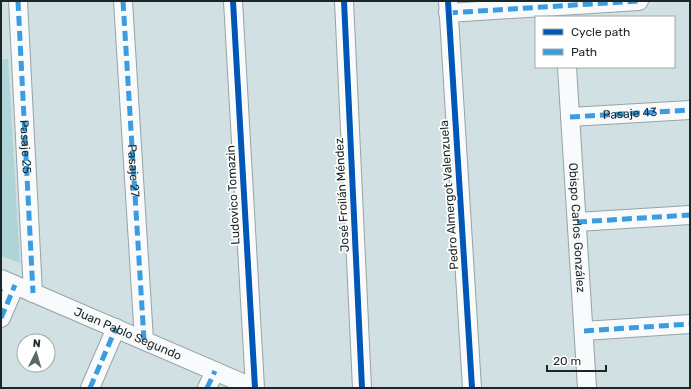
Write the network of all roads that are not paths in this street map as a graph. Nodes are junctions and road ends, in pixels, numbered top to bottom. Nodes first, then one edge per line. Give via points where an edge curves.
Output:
1 (18, 1) edge
2 (123, 1) edge
3 (233, 1) edge
4 (344, 1) edge
5 (639, 1) edge
6 (448, 7) edge
7 (564, 8) edge
8 (567, 68) edge
9 (690, 110) edge
10 (570, 117) junction
11 (690, 215) edge
12 (577, 222) junction
13 (8, 282) edge
14 (33, 293) junction
15 (1, 318) edge
16 (690, 324) edge
17 (116, 328) junction
18 (584, 331) junction
19 (144, 340) junction
20 (215, 371) junction
21 (90, 388) edge
22 (207, 388) edge
23 (254, 388) edge
24 (362, 388) edge
25 (472, 388) edge
26 (587, 388) edge

1 - 14 street, Pasaje 25
2 - 19 street, Pasaje 27
3 - 23 street, Ludovico Tomazin
4 - 24 street, José Froilán Méndez
5 - 7 street
6 - 7 street
6 - 25 street, Pedro Almergot Valenzuela
8 - 10 street, Obispo Carlos González
9 - 10 street, Pasaje 43
10 - 12 street, Obispo Carlos González
11 - 12 street
12 - 18 street, Obispo Carlos González
13 - 14 street, Juan Pablo Segundo
13 - 15 street
14 - 17 street, Juan Pablo Segundo
16 - 18 street
17 - 19 street, Juan Pablo Segundo
17 - 21 street
18 - 26 street, Obispo Carlos González
19 - 20 street, Juan Pablo Segundo
20 - 22 street
20 - 23 street, Juan Pablo Segundo

